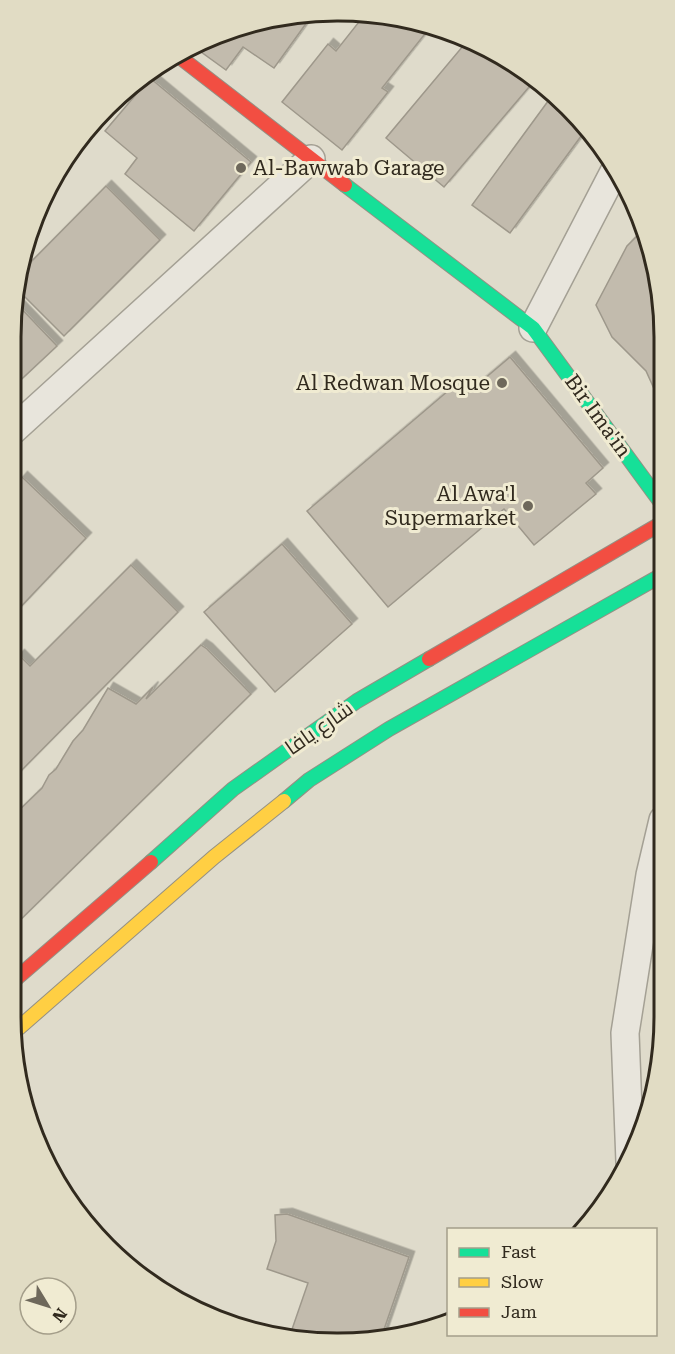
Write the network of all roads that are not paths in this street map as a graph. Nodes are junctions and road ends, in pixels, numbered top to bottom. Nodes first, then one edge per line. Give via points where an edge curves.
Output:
1 (185, 60) edge
2 (311, 159) junction
3 (611, 178) edge
4 (533, 328) junction
5 (21, 423) edge
6 (654, 493) edge
7 (654, 528) edge
8 (654, 580) edge
9 (654, 889) edge
10 (21, 974) edge
11 (21, 1026) edge
12 (629, 1140) edge

1 - 2 main road, Bir Ima'in
2 - 4 main road, Bir Ima'in
2 - 5 street
3 - 4 street
4 - 6 main road, Bir Ima'in
7 - 10 main road, شارع يافا via 357,701 233,789
8 - 11 main road, شارع يافا via 389,729 309,780 214,857
9 - 12 street via 625,1033

